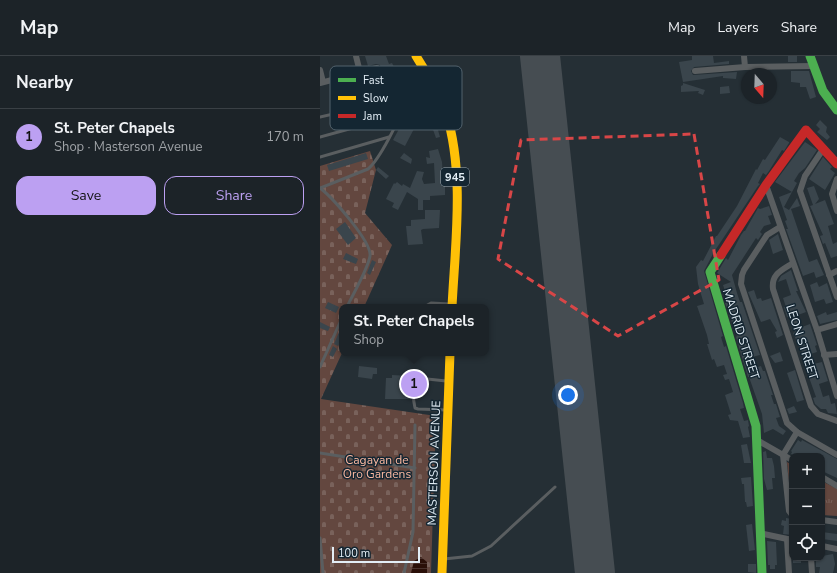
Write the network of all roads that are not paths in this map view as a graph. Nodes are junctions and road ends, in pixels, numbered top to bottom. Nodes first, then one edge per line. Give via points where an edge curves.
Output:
1 (356, 56) edge
2 (416, 56) edge
3 (744, 56) edge
4 (810, 56) edge
5 (358, 66) edge
6 (422, 66) edge
7 (813, 66) junction
8 (745, 67) junction
9 (320, 70) edge
10 (695, 71) dead end
11 (322, 82) edge
12 (837, 110) edge
13 (330, 115) edge
14 (320, 117) edge
15 (348, 130) edge
16 (392, 130) edge
17 (450, 130) edge
18 (389, 137) junction
19 (320, 138) edge
20 (824, 148) junction
21 (320, 157) edge
22 (837, 164) edge
23 (837, 179) edge
24 (766, 185) junction
25 (320, 188) edge
26 (837, 211) edge
27 (780, 227) junction
28 (793, 263) junction
29 (837, 271) edge
30 (829, 275) junction
31 (837, 297) edge
32 (348, 304) edge
33 (429, 304) edge
34 (442, 304) edge
35 (452, 304) edge
36 (837, 324) edge
37 (339, 325) edge
38 (817, 330) junction
39 (837, 354) edge
40 (824, 355) junction
41 (450, 356) edge
42 (320, 368) edge
43 (449, 381) junction
44 (837, 396) edge
45 (448, 410) junction
46 (837, 421) edge
47 (415, 425) dead end
48 (797, 432) junction
49 (757, 440) junction
50 (320, 453) edge
51 (783, 455) junction
52 (837, 455) edge
53 (789, 458) edge
54 (415, 468) junction
55 (825, 479) edge
56 (837, 486) edge
57 (555, 487) dead end
58 (789, 511) edge
59 (825, 520) edge
60 (837, 522) edge
61 (759, 533) junction
62 (320, 538) edge
63 (789, 539) edge
64 (825, 547) edge
65 (837, 549) edge
66 (442, 559) junction
67 (789, 561) edge
68 (811, 561) edge
69 (323, 573) edge
70 (404, 573) edge
71 (442, 573) edge
72 (762, 573) edge
73 (789, 573) edge
74 (812, 573) edge

1 - 5 street
2 - 6 street, 945
3 - 8 street
4 - 7 street
7 - 8 street
7 - 12 street via 823,91
8 - 10 street
9 - 11 street
13 - 14 lane
15 - 19 lane
16 - 18 lane
17 - 35 street, 945 via 455,199
18 - 21 lane
18 - 25 lane via 374,164 368,169
20 - 22 street
20 - 24 street, MADRID STREET via 806,130
20 - 30 street via 806,176 800,191
23 - 26 street via 832,194
24 - 27 street
24 - 49 street, MADRID STREET via 710,272 753,410
25 - 32 lane via 333,200 370,251 368,262
27 - 28 street
27 - 48 street via 767,236 744,270 741,284 785,419
28 - 38 street
28 - 46 street, LEON STREET via 776,274 772,283 773,290 811,406 818,414
29 - 30 street
30 - 31 street
33 - 34 lane
36 - 38 street
37 - 42 lane
38 - 40 street
39 - 40 street
40 - 44 street
41 - 43 street, MASTERSON AVENUE
43 - 45 street, MASTERSON AVENUE
43 - 45 lane via 418,378 414,385 415,408
45 - 66 street, MASTERSON AVENUE
47 - 54 lane
48 - 51 street
48 - 52 street
49 - 51 street
49 - 61 street, MADRID STREET
50 - 54 lane
51 - 53 street
51 - 58 street
54 - 70 lane via 413,532
55 - 56 street
57 - 66 lane via 486,549 472,556
59 - 60 street
61 - 63 street
61 - 72 street, MADRID STREET
62 - 69 lane
64 - 65 street
66 - 71 street, MASTERSON AVENUE
67 - 73 street
68 - 74 street

